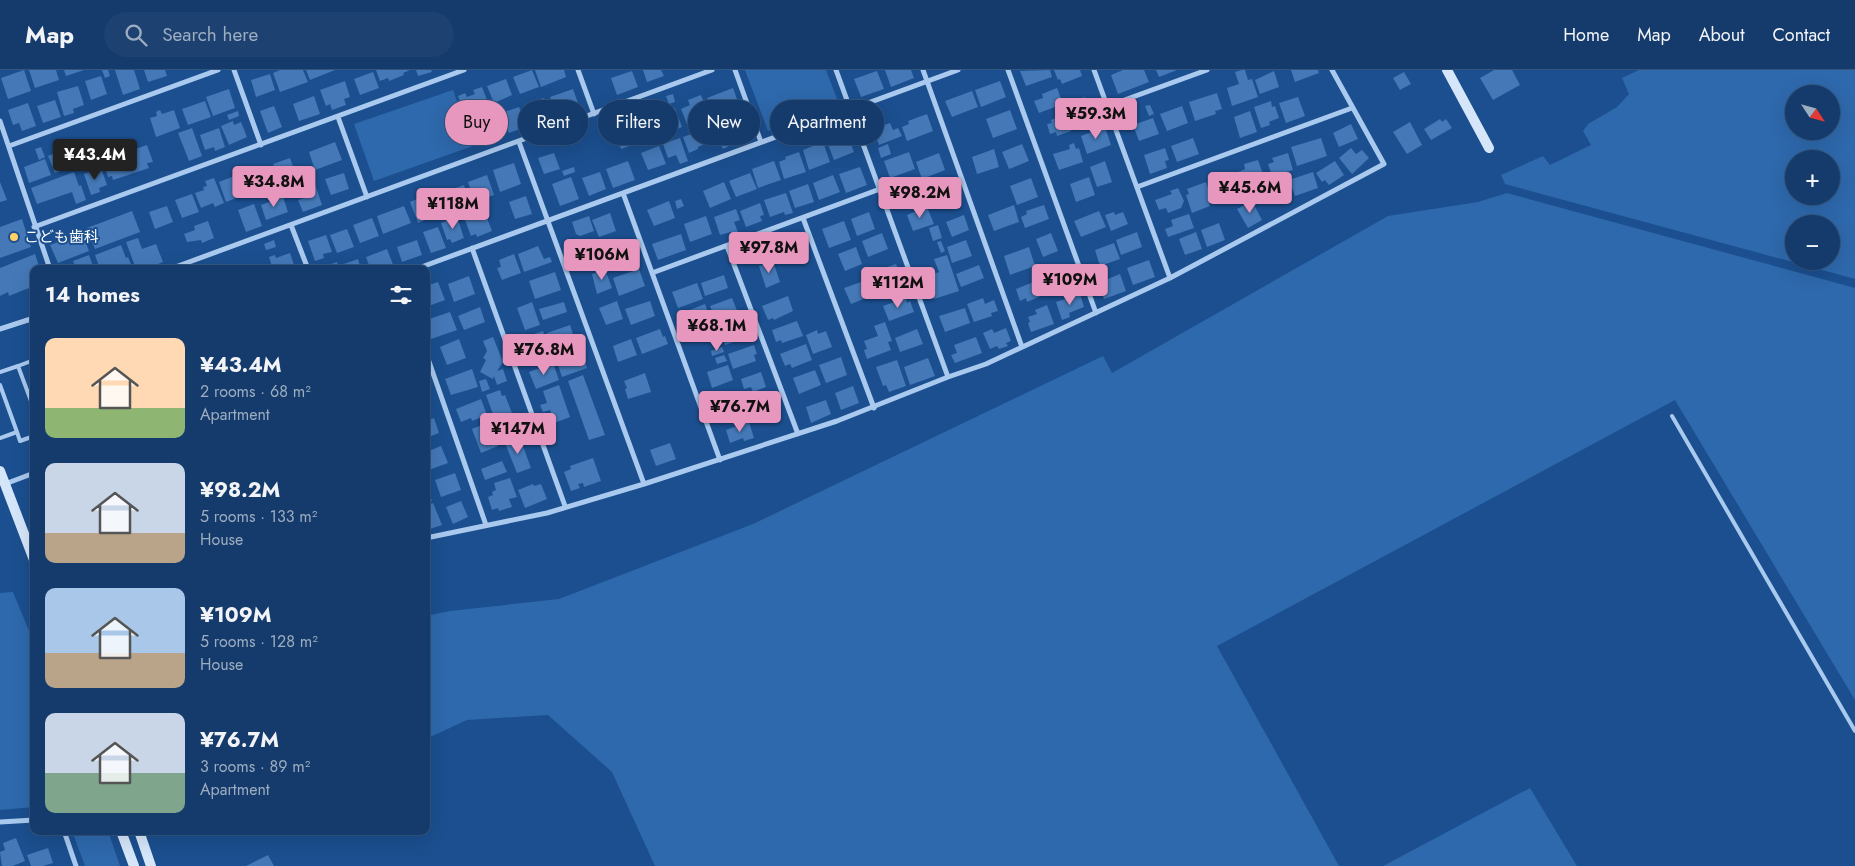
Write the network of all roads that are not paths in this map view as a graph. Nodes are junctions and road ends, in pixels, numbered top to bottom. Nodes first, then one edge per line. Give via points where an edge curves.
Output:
1 (218, 70) edge
2 (234, 70) edge
3 (464, 70) edge
4 (578, 70) edge
5 (712, 70) edge
6 (735, 70) edge
7 (836, 70) edge
8 (923, 70) edge
9 (958, 70) edge
10 (1008, 70) edge
11 (1094, 70) edge
12 (1207, 70) edge
13 (1332, 70) edge
14 (1446, 70) edge
15 (927, 82) junction
16 (847, 100) edge
17 (878, 100) edge
18 (1108, 106) junction
19 (1352, 108) junction
20 (594, 114) junction
21 (588, 116) edge
22 (338, 117) junction
23 (0, 121) edge
24 (770, 139) edge
25 (518, 142) edge
26 (762, 142) junction
27 (262, 145) junction
28 (520, 145) edge
29 (864, 145) edge
30 (9, 146) junction
31 (1489, 148) dead end
32 (1137, 187) junction
33 (880, 189) junction
34 (623, 193) junction
35 (367, 197) junction
36 (803, 218) junction
37 (548, 220) junction
38 (291, 225) junction
39 (34, 227) junction
40 (727, 246) junction
41 (472, 248) junction
42 (48, 265) edge
43 (181, 265) edge
44 (306, 265) edge
45 (427, 265) edge
46 (652, 273) junction
47 (1170, 278) junction
48 (1096, 313) junction
49 (30, 319) edge
50 (0, 329) edge
51 (1022, 347) junction
52 (30, 362) edge
53 (430, 364) edge
54 (18, 366) junction
55 (0, 372) edge
56 (948, 377) junction
57 (0, 384) edge
58 (30, 398) edge
59 (874, 408) junction
60 (1672, 416) dead end
61 (17, 432) junction
62 (798, 434) junction
63 (30, 437) edge
64 (0, 438) edge
65 (720, 460) junction
66 (0, 472) edge
67 (30, 475) edge
68 (5, 484) junction
69 (644, 484) junction
70 (565, 506) junction
71 (486, 525) junction
72 (430, 537) edge
73 (30, 550) edge
74 (1855, 731) edge
75 (30, 820) edge
76 (0, 822) edge
77 (65, 835) edge
78 (122, 835) edge
79 (140, 835) edge
80 (76, 866) edge
81 (134, 866) edge
82 (151, 866) edge

1 - 30 street
2 - 27 street
3 - 22 street
4 - 20 street
5 - 20 street
6 - 26 street
7 - 16 street
8 - 15 street
9 - 15 street
10 - 48 street
11 - 18 street
12 - 18 street
13 - 19 street
14 - 31 street
15 - 17 street
15 - 51 street
18 - 32 street
19 - 32 street
19 - 47 street via 1384,164
20 - 21 street
22 - 27 street
22 - 35 street
23 - 30 street
24 - 26 street
25 - 35 street
26 - 34 street
27 - 39 street
28 - 37 street
29 - 33 street
30 - 39 street
32 - 47 street
33 - 36 street
33 - 56 street
34 - 37 street
34 - 46 street
35 - 38 street
36 - 40 street
36 - 59 street
37 - 41 street
37 - 69 street
38 - 43 street
38 - 44 street
39 - 42 street
40 - 46 street
40 - 62 street
41 - 45 street
41 - 70 street
46 - 65 street
47 - 48 street
48 - 51 street
49 - 50 street
51 - 56 street
52 - 54 lane
53 - 71 street
54 - 55 lane
54 - 58 lane
56 - 59 street
57 - 61 lane
59 - 62 street
60 - 74 lane
61 - 63 lane via 20,441
61 - 64 lane
62 - 65 street
65 - 69 street
66 - 68 street
67 - 68 street
68 - 73 street
69 - 70 street
70 - 71 street
71 - 72 street
75 - 76 street
77 - 80 street
78 - 81 street
79 - 82 street

